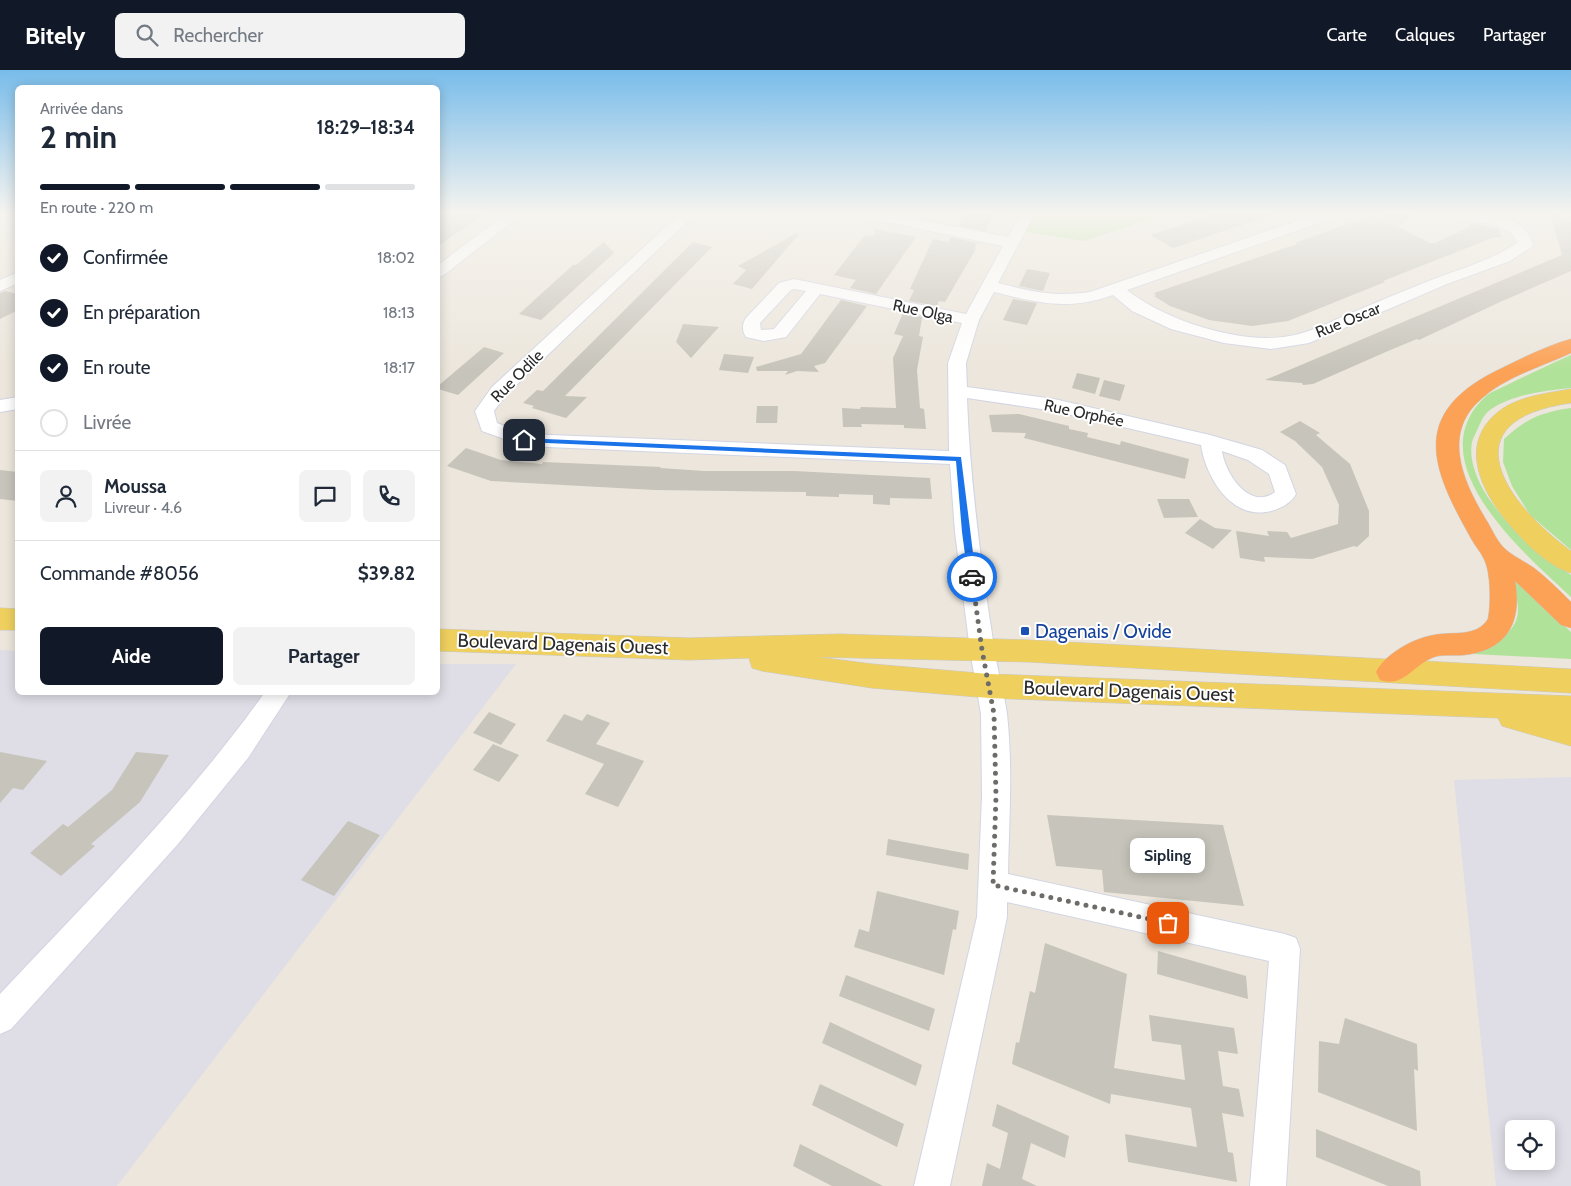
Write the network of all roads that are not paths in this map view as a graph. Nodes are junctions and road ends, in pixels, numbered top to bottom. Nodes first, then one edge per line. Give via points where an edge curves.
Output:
1 (633, 265) edge
2 (1001, 265) edge
3 (1185, 265) edge
4 (1485, 265) edge
5 (15, 278) edge
6 (0, 286) edge
7 (989, 286) junction
8 (817, 288) dead end
9 (1116, 289) junction
10 (971, 320) junction
11 (1571, 345) edge
12 (956, 391) junction
13 (1571, 396) edge
14 (15, 404) edge
15 (0, 406) edge
16 (1210, 441) dead end
17 (959, 458) junction
18 (1497, 557) junction
19 (1571, 564) edge
20 (1571, 618) edge
21 (440, 640) edge
22 (689, 649) junction
23 (982, 650) junction
24 (1390, 672) junction
25 (1571, 681) edge
26 (989, 686) junction
27 (277, 695) edge
28 (1466, 704) junction
29 (1571, 708) edge
30 (1571, 732) edge
31 (993, 885) junction
32 (0, 1018) edge
33 (932, 1186) edge
34 (1268, 1186) edge

1 - 17 street, Rue Odile via 499,391 484,411 489,428 524,440
2 - 7 street
3 - 9 street
4 - 9 street, Rue Oscar via 1303,338 1271,344 1224,338 1177,325 1138,307
5 - 6 street
7 - 9 street via 1058,300 1092,297
7 - 10 street
8 - 10 street, Rue Olga
10 - 12 street via 957,363
11 - 18 highway via 1474,394 1455,414 1449,431 1447,453 1452,478
12 - 16 street, Rue Orphée via 1054,405
12 - 17 street
13 - 19 main road via 1534,402 1508,413 1491,432 1487,458 1491,477 1510,510 1531,533
14 - 15 street
17 - 23 street
18 - 20 highway via 1526,576
18 - 24 highway via 1505,606 1499,625 1472,643 1430,647
21 - 22 main road, Boulevard Dagenais Ouest
22 - 23 main road, Boulevard Dagenais Ouest via 839,645
22 - 26 main road, Boulevard Dagenais Ouest via 872,676
23 - 24 main road, Boulevard Dagenais Ouest
23 - 26 street
24 - 25 main road, Boulevard Dagenais Ouest
26 - 28 main road, Boulevard Dagenais Ouest
26 - 31 street via 994,714 996,796
27 - 32 street via 218,778
28 - 29 main road, Boulevard Dagenais Ouest
28 - 30 main road
31 - 33 street via 992,917
31 - 34 street via 1285,949

